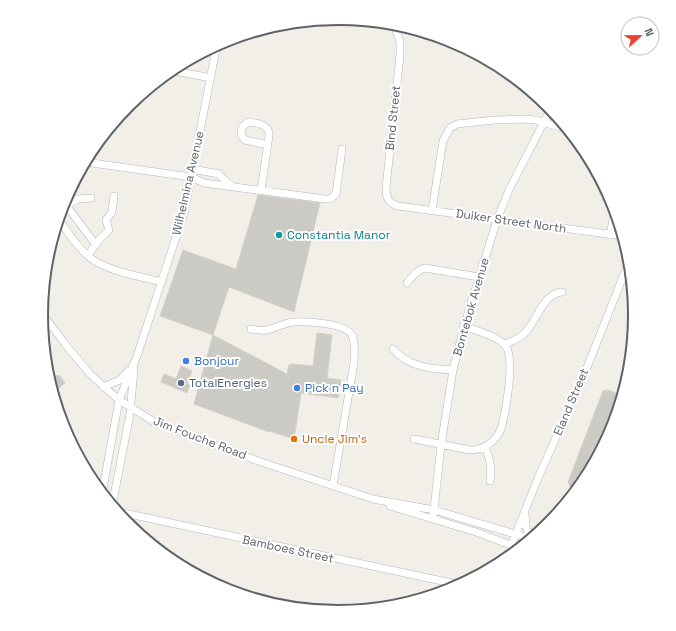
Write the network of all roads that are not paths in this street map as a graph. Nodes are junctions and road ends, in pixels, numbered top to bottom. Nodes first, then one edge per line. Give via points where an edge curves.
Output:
1 (396, 31) edge
2 (216, 52) edge
3 (180, 72) edge
4 (211, 78) junction
5 (548, 115) edge
6 (544, 123) junction
7 (558, 126) edge
8 (268, 144) dead end
9 (342, 149) dead end
10 (90, 163) edge
11 (192, 169) junction
12 (191, 177) junction
13 (233, 186) junction
14 (261, 190) junction
15 (114, 196) dead end
16 (91, 198) dead end
17 (71, 201) edge
18 (398, 206) joint
19 (69, 208) edge
20 (432, 210) junction
21 (497, 220) junction
22 (613, 221) edge
23 (62, 224) edge
24 (610, 235) junction
25 (618, 236) edge
26 (96, 245) junction
27 (88, 255) junction
28 (625, 272) edge
29 (479, 277) junction
30 (162, 282) junction
31 (406, 283) dead end
32 (562, 292) dead end
33 (48, 321) edge
34 (464, 326) junction
35 (251, 329) dead end
36 (505, 344) junction
37 (393, 349) dead end
38 (135, 363) junction
39 (453, 370) junction
40 (103, 387) junction
41 (119, 400) junction
42 (131, 408) junction
43 (414, 438) dead end
44 (441, 445) junction
45 (485, 447) junction
46 (490, 481) dead end
47 (103, 486) edge
48 (333, 486) junction
49 (113, 499) edge
50 (373, 499) junction
51 (434, 510) junction
52 (526, 510) junction
53 (126, 513) edge
54 (433, 519) junction
55 (516, 534) junction
56 (529, 535) edge
57 (526, 537) edge
58 (511, 546) joint
59 (451, 583) edge

1 - 18 street, Bind Street via 400,55 386,195 389,202
2 - 4 street, Wilhelmina Avenue
3 - 4 street
4 - 11 street, Wilhelmina Avenue
5 - 6 street, Bontebok Avenue
6 - 7 street
6 - 20 street via 524,119 495,120 457,124 450,128 443,141
6 - 21 street, Bontebok Avenue via 509,190
8 - 14 street
9 - 14 street via 336,194 330,199
10 - 12 street
11 - 12 street, Wilhelmina Avenue
11 - 13 street via 218,174
12 - 13 street via 201,182
12 - 30 street, Wilhelmina Avenue via 184,213
13 - 14 street
15 - 26 street via 112,212 106,220 109,230
16 - 17 street
18 - 20 street, Duiker Street North
19 - 26 street
20 - 21 street, Duiker Street North
21 - 24 street, Duiker Street North
21 - 29 street, Bontebok Avenue
22 - 24 street
23 - 27 street
24 - 25 street, Duiker Street North
26 - 27 street
27 - 30 street via 106,266
28 - 52 street, Eland Street
29 - 31 street via 426,268 420,269
29 - 34 street, Bontebok Avenue
30 - 38 street, Wilhelmina Avenue
32 - 36 street via 553,294 526,332
33 - 40 street, Jim Fouche Road via 81,364
34 - 36 street
34 - 39 street, Bontebok Avenue
35 - 48 street via 266,330 286,323 302,322 338,327 348,330 351,334 355,349 354,363
36 - 45 street via 510,367 503,420 498,435
37 - 39 street via 398,356 416,365
38 - 40 street via 123,378
38 - 41 street, Wilhelmina Avenue
38 - 42 street, Wilhelmina Avenue
39 - 44 street, Bontebok Avenue
40 - 41 street, Jim Fouche Road
41 - 42 street, Jim Fouche Road
41 - 47 street, Wilhelmina Avenue
42 - 48 street, Jim Fouche Road via 178,432
42 - 49 street, Wilhelmina Avenue
43 - 44 street
44 - 45 street via 470,450
44 - 51 street, Bontebok Avenue
45 - 46 street via 490,461
48 - 50 street, Jim Fouche Road
50 - 51 street, Jim Fouche Road
50 - 54 street, Jim Fouche Road
51 - 54 street, Bontebok Avenue
51 - 55 street, Jim Fouche Road
52 - 55 street, Eland Street
52 - 56 street via 525,523
53 - 59 street, Bamboes Street
54 - 58 street, Jim Fouche Road
55 - 57 street, Jim Fouche Road
55 - 58 street, Eland Street

